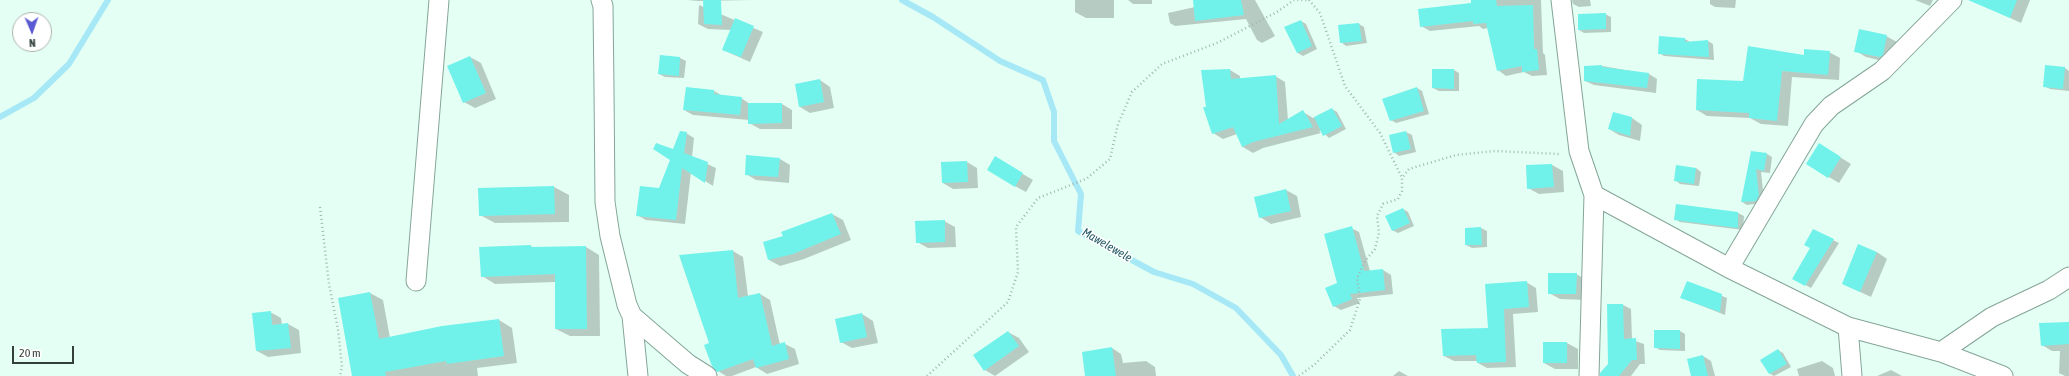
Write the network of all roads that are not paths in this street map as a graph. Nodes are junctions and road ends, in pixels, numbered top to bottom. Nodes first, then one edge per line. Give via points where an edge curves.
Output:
1 (439, 0) edge
2 (601, 0) edge
3 (1562, 0) edge
4 (1952, 0) edge
5 (1594, 195) junction
6 (1729, 268) junction
7 (2069, 278) edge
8 (416, 281) dead end
9 (632, 316) junction
10 (1848, 327) junction
11 (1941, 352) junction
12 (638, 376) edge
13 (707, 376) edge
14 (1589, 376) edge
15 (1852, 376) edge
16 (2002, 376) edge

1 - 8 street
2 - 9 street via 605,202 612,243
3 - 5 street via 1579,151
4 - 6 street via 1882,71 1831,106 1814,124
5 - 6 street
5 - 14 street
6 - 10 street
7 - 11 street via 1992,317
9 - 12 street
9 - 13 street via 688,364
10 - 11 street
10 - 15 street
11 - 16 street

